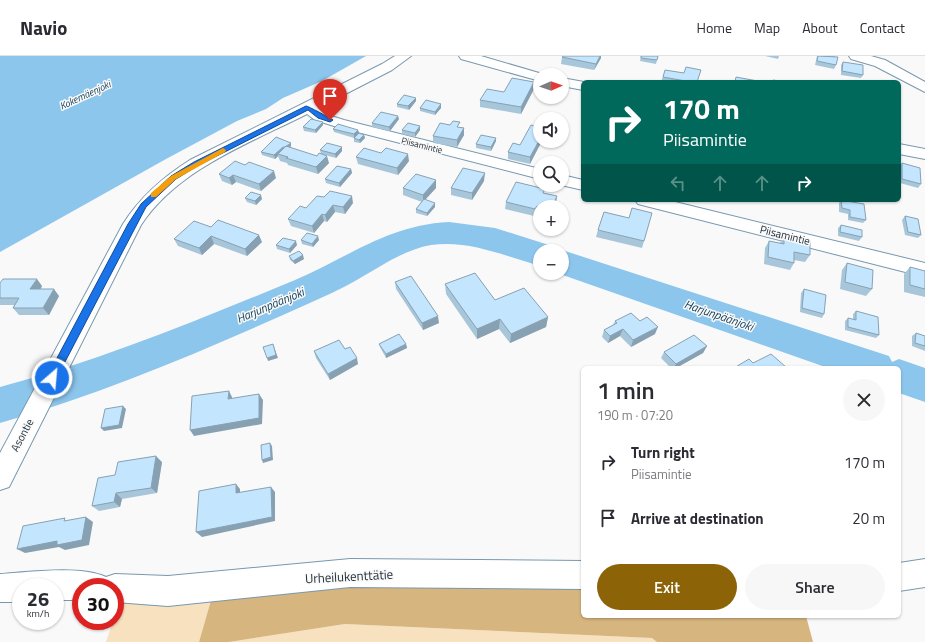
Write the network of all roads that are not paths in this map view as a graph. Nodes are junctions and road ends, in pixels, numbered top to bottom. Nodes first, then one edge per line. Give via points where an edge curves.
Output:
1 (404, 56) edge
2 (466, 56) edge
3 (856, 56) edge
4 (533, 75) edge
5 (569, 83) edge
6 (581, 86) edge
7 (925, 88) edge
8 (308, 107) junction
9 (901, 149) edge
10 (925, 154) edge
11 (533, 172) edge
12 (569, 182) edge
13 (581, 185) edge
14 (652, 202) edge
15 (925, 270) edge
16 (0, 476) edge
17 (925, 573) edge
18 (581, 575) edge
19 (901, 576) edge
20 (72, 586) edge
21 (0, 588) edge
22 (124, 589) edge

1 - 8 street, Asontie
2 - 4 street
3 - 7 street via 880,63
5 - 6 street
8 - 11 street, Piisamintie via 320,117 339,123
8 - 16 street, Asontie via 196,164 158,190 143,206
9 - 10 street
12 - 13 street
14 - 15 street, Piisamintie
17 - 19 street
18 - 22 street, Urheilukenttätie via 350,573 168,591
20 - 21 street

